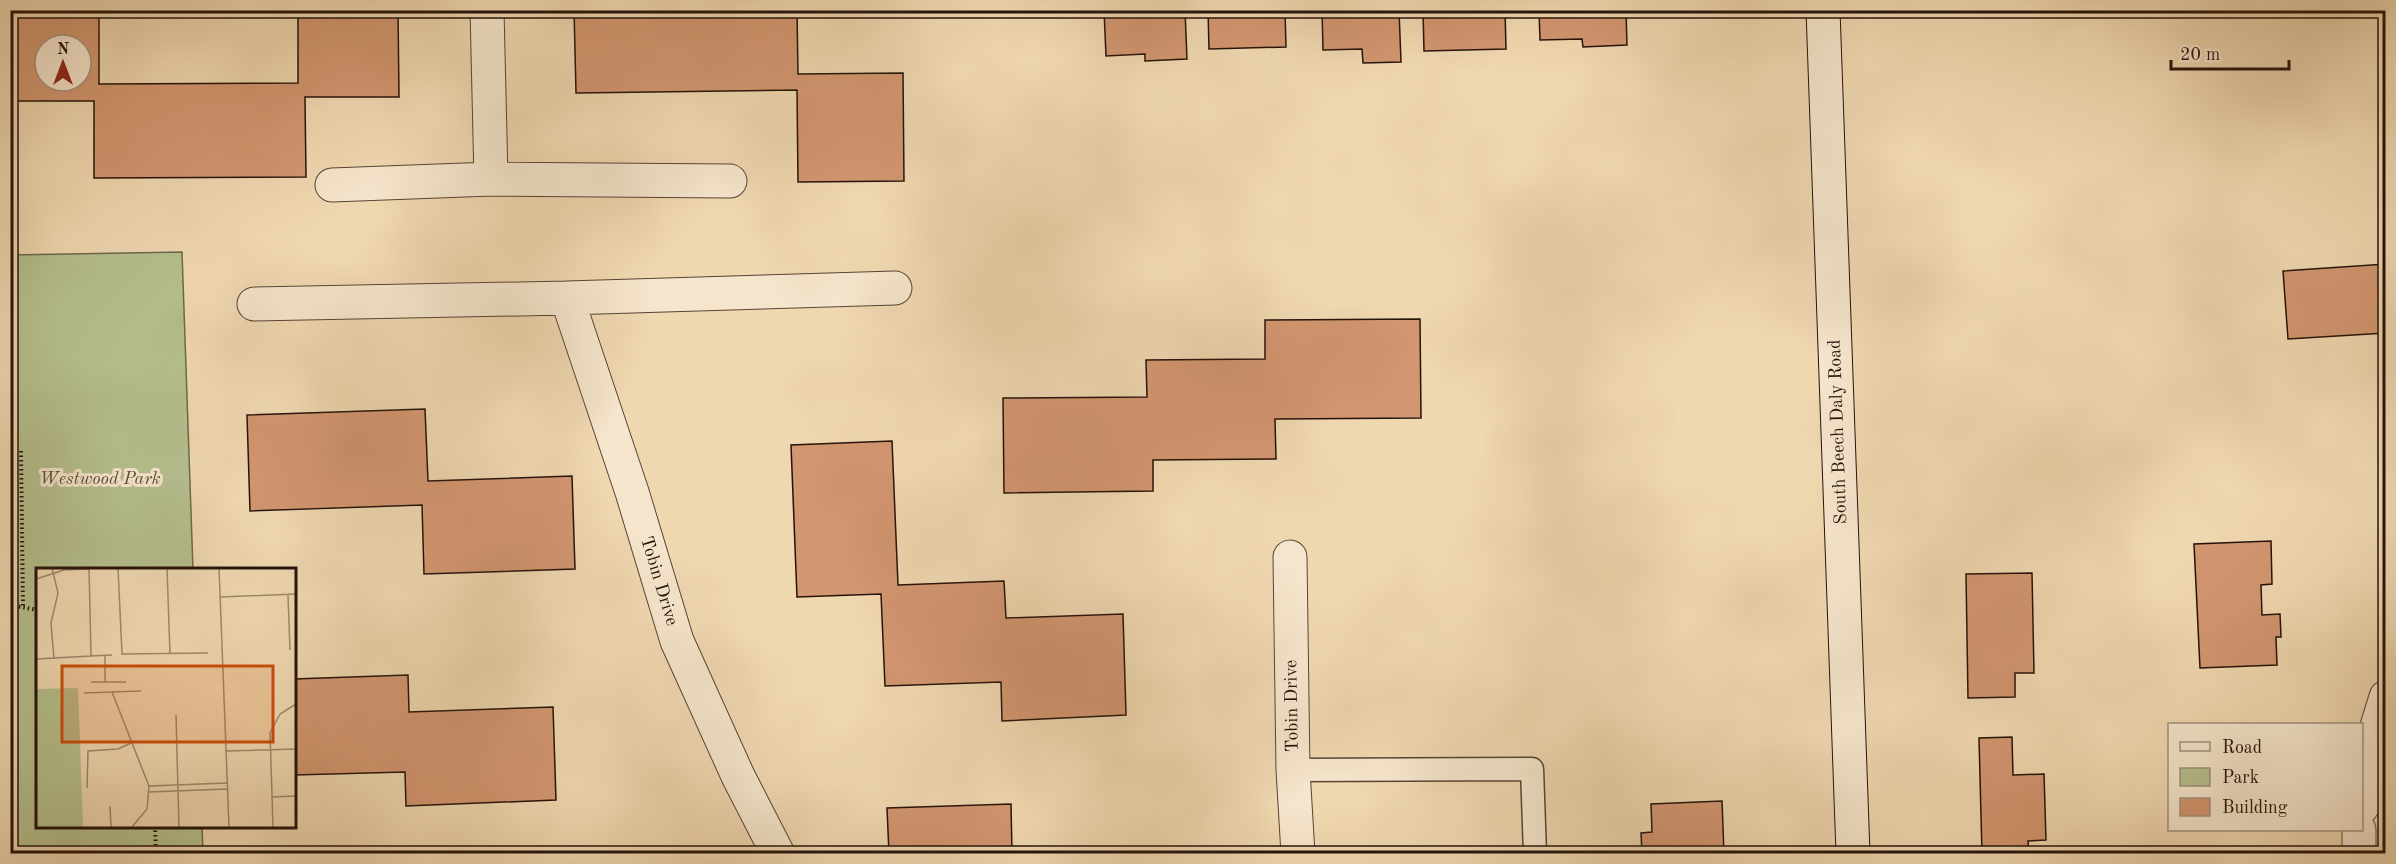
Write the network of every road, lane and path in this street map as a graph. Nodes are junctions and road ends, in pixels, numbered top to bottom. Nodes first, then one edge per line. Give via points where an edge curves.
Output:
1 (487, 10) edge
2 (1823, 10) edge
3 (490, 179) junction
4 (730, 181) dead end
5 (332, 185) dead end
6 (895, 288) dead end
7 (567, 298) junction
8 (254, 304) dead end
9 (21, 451) dead end
10 (1290, 557) dead end
11 (10, 605) edge
12 (23, 607) junction
13 (36, 610) edge
14 (2385, 697) edge
15 (1293, 770) junction
16 (2363, 789) edge
17 (155, 828) edge
18 (2359, 831) edge
19 (156, 854) edge
20 (778, 854) edge
21 (1298, 854) edge
22 (1535, 854) edge
23 (1853, 854) edge
24 (2359, 854) edge

1 - 3 street
2 - 23 street, South Beech Daly Road
3 - 4 street
3 - 5 street
6 - 7 street
7 - 8 street
7 - 20 street, Tobin Drive via 677,641
9 - 12 path
10 - 15 street, Tobin Drive
11 - 12 path
12 - 13 path
14 - 16 street via 2366,762
15 - 21 street, Tobin Drive
15 - 22 lane via 1532,769
17 - 19 path
18 - 24 street

